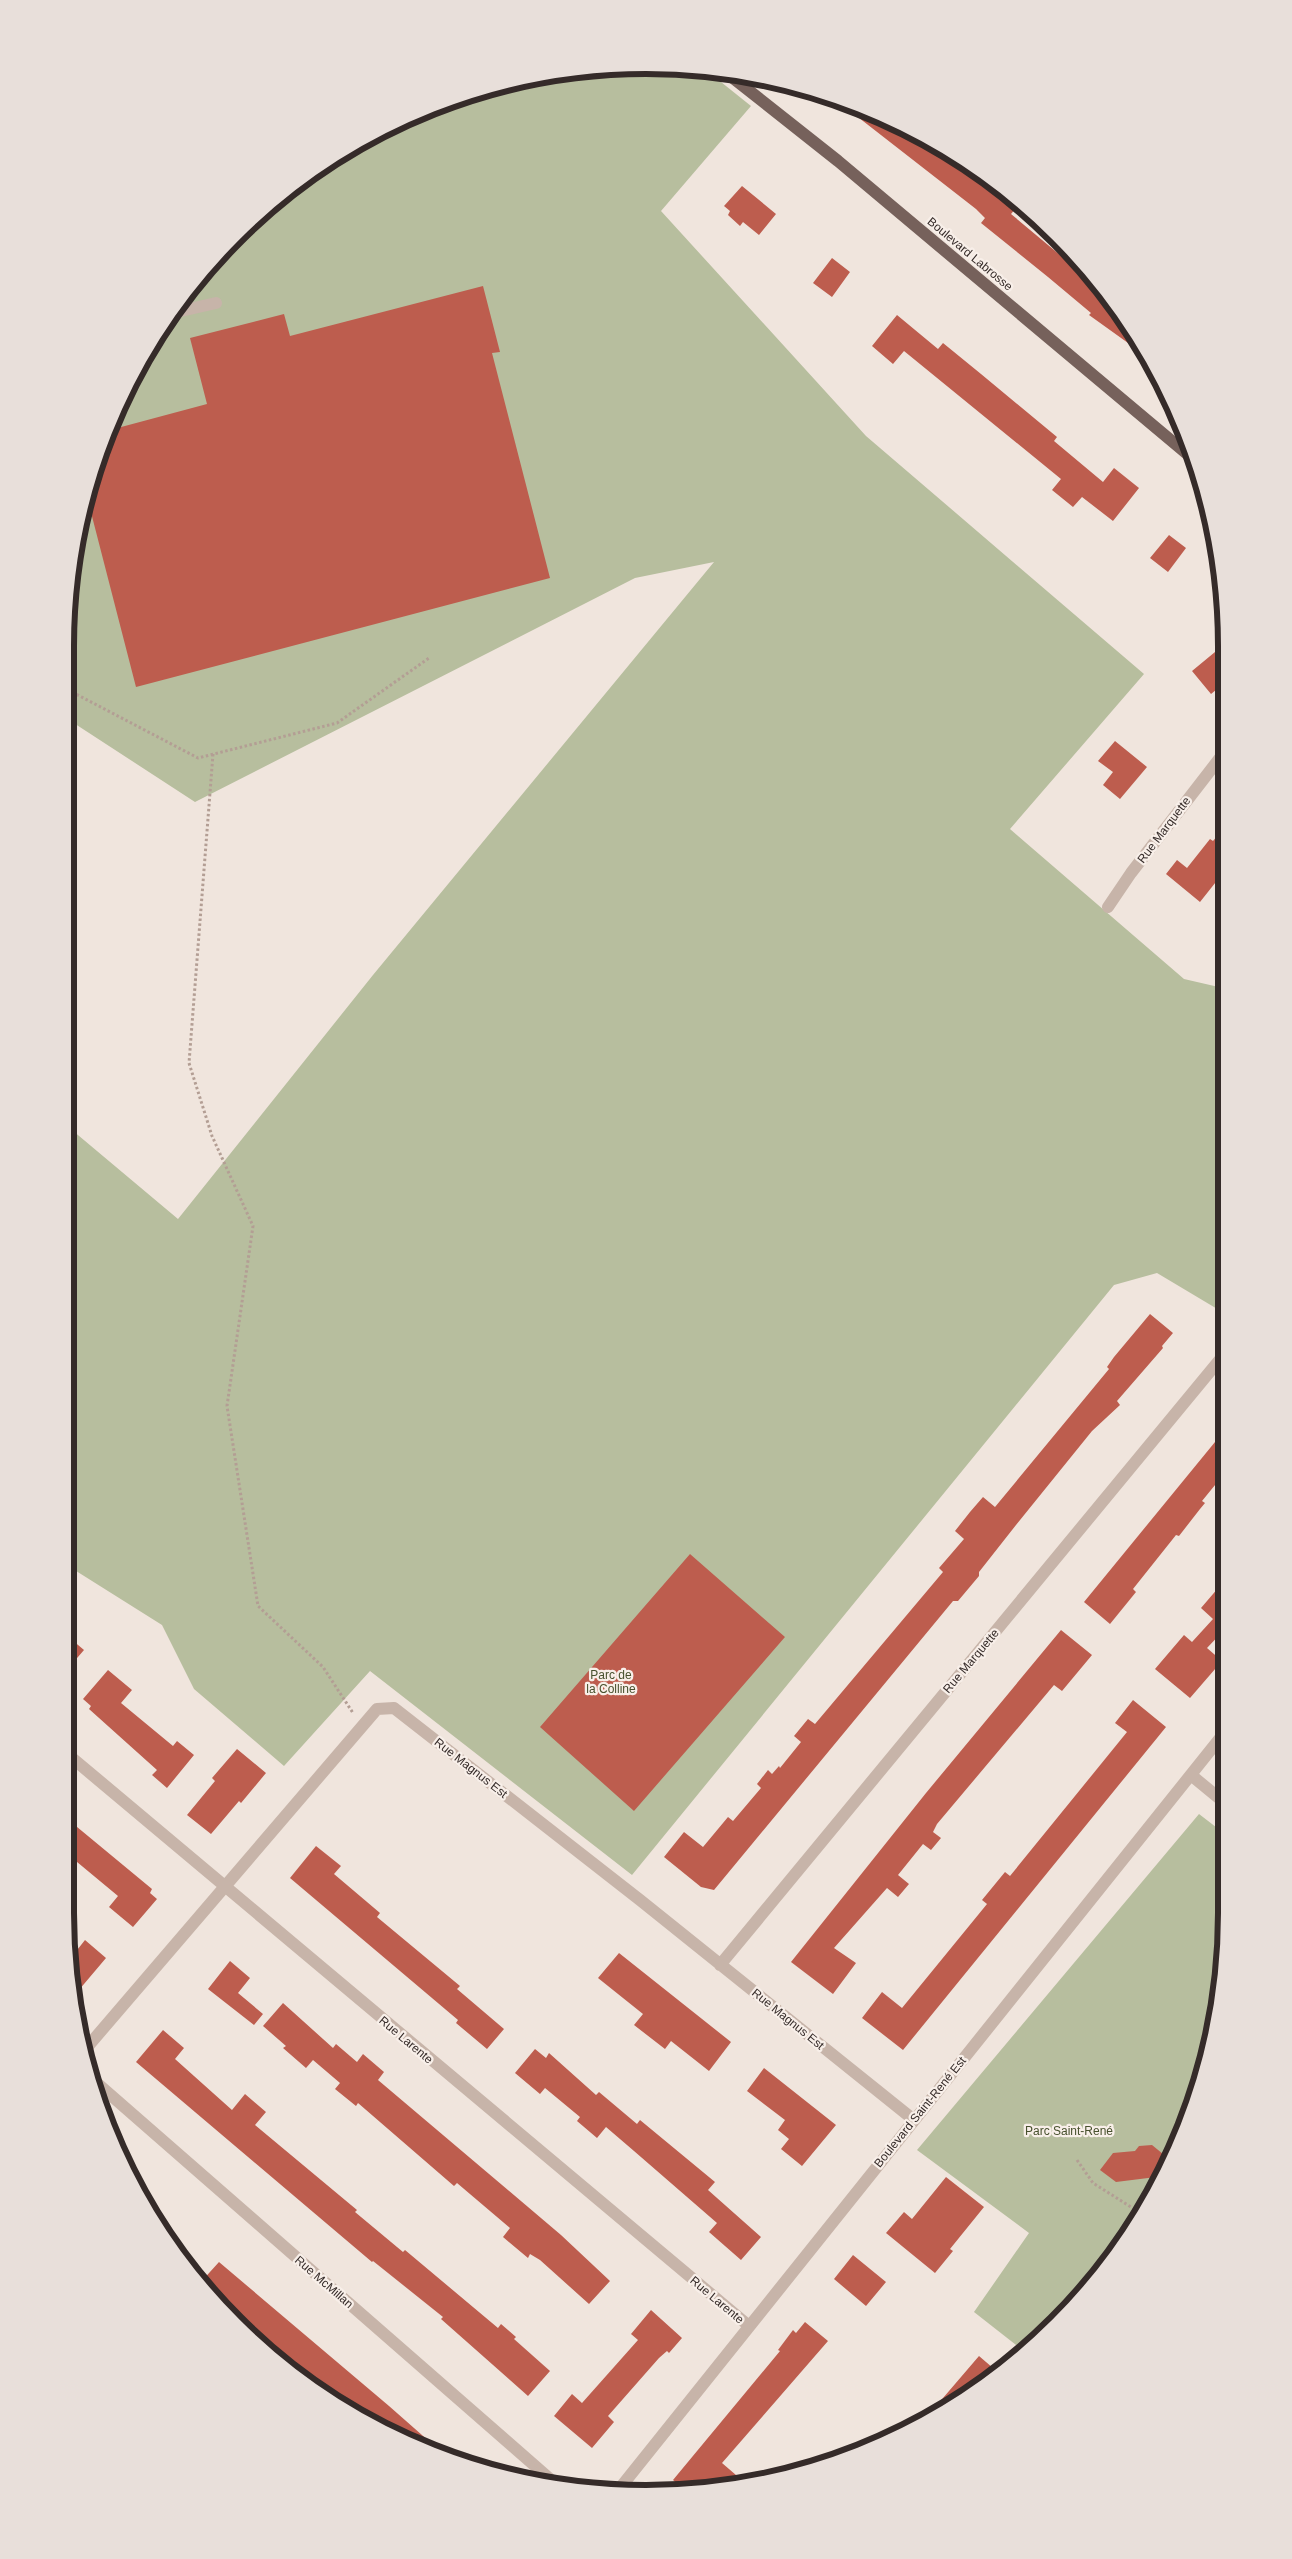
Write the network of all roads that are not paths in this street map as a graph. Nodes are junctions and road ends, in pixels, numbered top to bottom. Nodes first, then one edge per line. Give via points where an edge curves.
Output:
1 (738, 82) edge
2 (216, 303) dead end
3 (183, 311) edge
4 (1184, 451) edge
5 (1218, 759) edge
6 (1108, 908) dead end
7 (1218, 1362) edge
8 (1218, 1741) edge
9 (74, 1760) edge
10 (1191, 1775) junction
11 (1218, 1797) edge
12 (223, 1887) junction
13 (720, 1965) junction
14 (89, 2045) edge
15 (101, 2088) edge
16 (914, 2120) junction
17 (749, 2326) junction
18 (547, 2476) edge
19 (622, 2484) edge

1 - 4 main road, Boulevard Labrosse
2 - 3 street
5 - 6 street, Rue Marquette
7 - 13 street, Rue Marquette
8 - 10 street, Boulevard Saint-René Est
9 - 12 street, Rue Larente
10 - 11 street
10 - 16 street, Boulevard Saint-René Est
12 - 13 street, Rue Magnus Est via 377,1709 394,1708
12 - 14 street, Rue Magnus Est
12 - 17 street, Rue Larente
13 - 16 street, Rue Magnus Est
15 - 18 street, Rue McMillan
16 - 17 street, Boulevard Saint-René Est
17 - 19 street, Boulevard Saint-René Est

